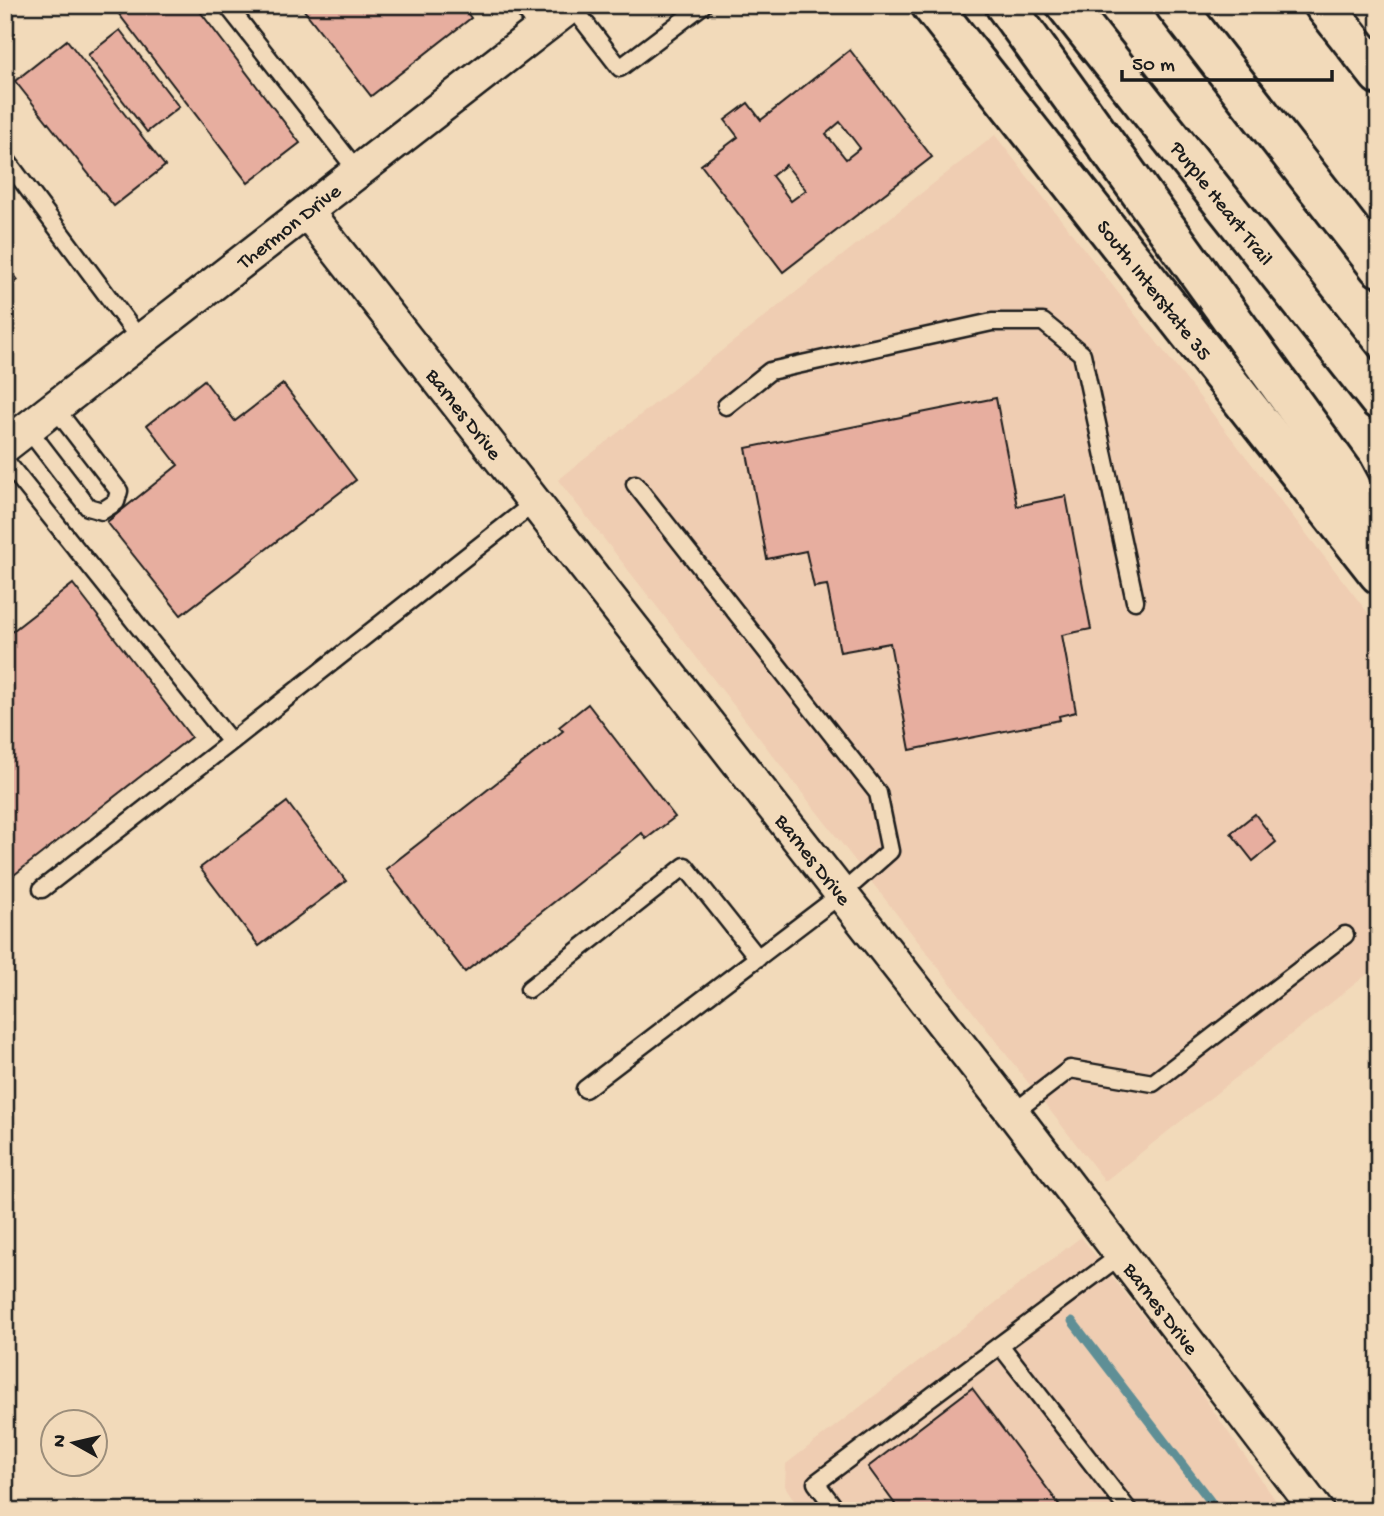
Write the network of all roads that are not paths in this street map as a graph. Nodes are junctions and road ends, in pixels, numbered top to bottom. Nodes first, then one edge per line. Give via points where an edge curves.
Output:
1 (227, 5) edge
2 (521, 5) edge
3 (572, 5) edge
4 (703, 5) edge
5 (931, 5) edge
6 (1005, 5) edge
7 (1066, 5) edge
8 (1175, 5) edge
9 (1324, 5) edge
10 (541, 30) junction
11 (1379, 75) edge
12 (5, 158) edge
13 (359, 173) junction
14 (307, 212) junction
15 (1379, 267) edge
16 (141, 341) junction
17 (1379, 400) edge
18 (726, 406) dead end
19 (55, 408) junction
20 (17, 437) edge
21 (5, 460) edge
22 (635, 484) dead end
23 (534, 503) junction
24 (1379, 540) edge
25 (1379, 574) edge
26 (1135, 601) dead end
27 (232, 742) junction
28 (42, 889) dead end
29 (840, 895) junction
30 (1345, 935) dead end
31 (758, 958) junction
32 (529, 989) dead end
33 (584, 1090) dead end
34 (1013, 1113) junction
35 (1121, 1255) junction
36 (1000, 1345) junction
37 (832, 1509) edge
38 (1129, 1511) edge
39 (1317, 1511) edge

1 - 13 lane
2 - 10 lane
3 - 4 lane via 620,68
3 - 10 street, Thermon Drive
5 - 25 main road, South Interstate 35
6 - 24 main road via 1344,474
7 - 17 main road, Purple Heart Trail
8 - 15 main road
9 - 11 main road
10 - 13 street, Thermon Drive
12 - 16 lane
13 - 14 street, Thermon Drive
14 - 16 street, Thermon Drive
14 - 23 street, Barnes Drive
16 - 19 street, Thermon Drive
18 - 26 lane via 770,371 992,322 1043,322 1082,355
19 - 20 street, Thermon Drive
19 - 20 lane via 120,491 116,502 102,511 88,507
21 - 27 lane
22 - 29 lane via 878,793 890,851
23 - 27 lane
23 - 29 street, Barnes Drive
27 - 28 lane
29 - 31 lane
29 - 34 street, Barnes Drive
30 - 34 lane via 1153,1083 1070,1069
31 - 32 lane via 685,866
31 - 33 lane
34 - 35 street, Barnes Drive
35 - 36 lane
35 - 39 street, Barnes Drive
36 - 37 lane via 816,1483
36 - 38 lane

